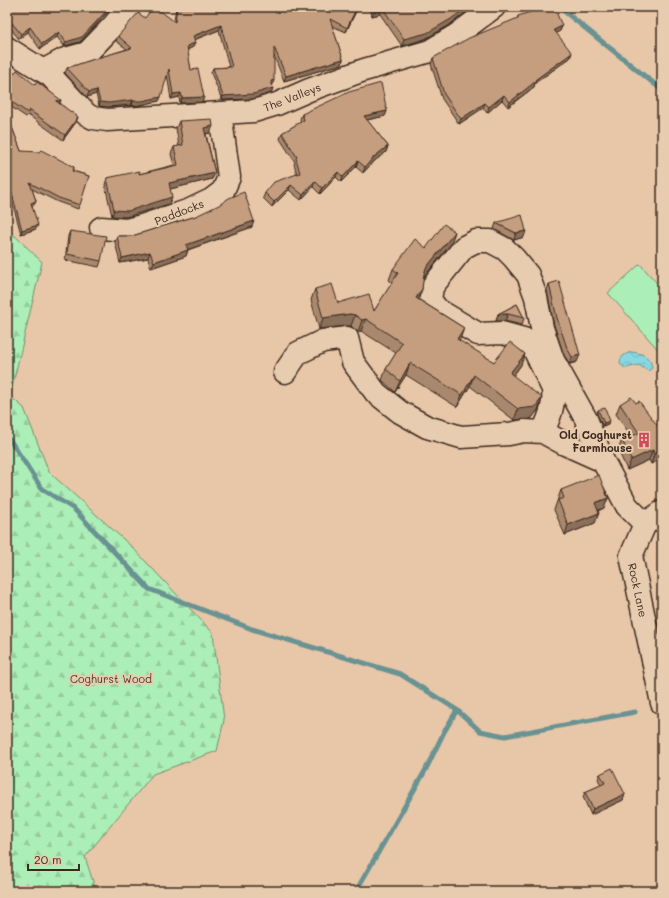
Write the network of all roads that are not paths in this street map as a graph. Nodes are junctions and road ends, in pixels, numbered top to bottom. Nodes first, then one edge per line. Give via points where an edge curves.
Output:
1 (130, 7) edge
2 (494, 7) edge
3 (7, 48) edge
4 (42, 71) junction
5 (220, 113) junction
6 (101, 228) dead end
7 (285, 372) dead end
8 (543, 432) junction
9 (603, 460) junction
10 (654, 518) edge
11 (662, 703) edge

1 - 4 street via 87,52 65,59
2 - 5 street, The Valleys via 430,51 364,70 278,104 254,111
3 - 4 street, The Valleys
4 - 5 street, The Valleys via 51,76 92,118 107,120
5 - 6 street, Paddocks via 229,177 223,191 190,210 142,226 127,230
7 - 8 street via 298,353 323,341 347,338 353,362 376,393 400,412 427,427 461,437 524,431
8 - 9 street
8 - 9 street via 554,396 532,345 524,339 502,333 478,334 438,310 430,300 432,287 464,247 476,241 490,241 505,249 528,275 553,360 586,419
9 - 10 street via 627,506
10 - 11 street, Rock Lane via 631,556

